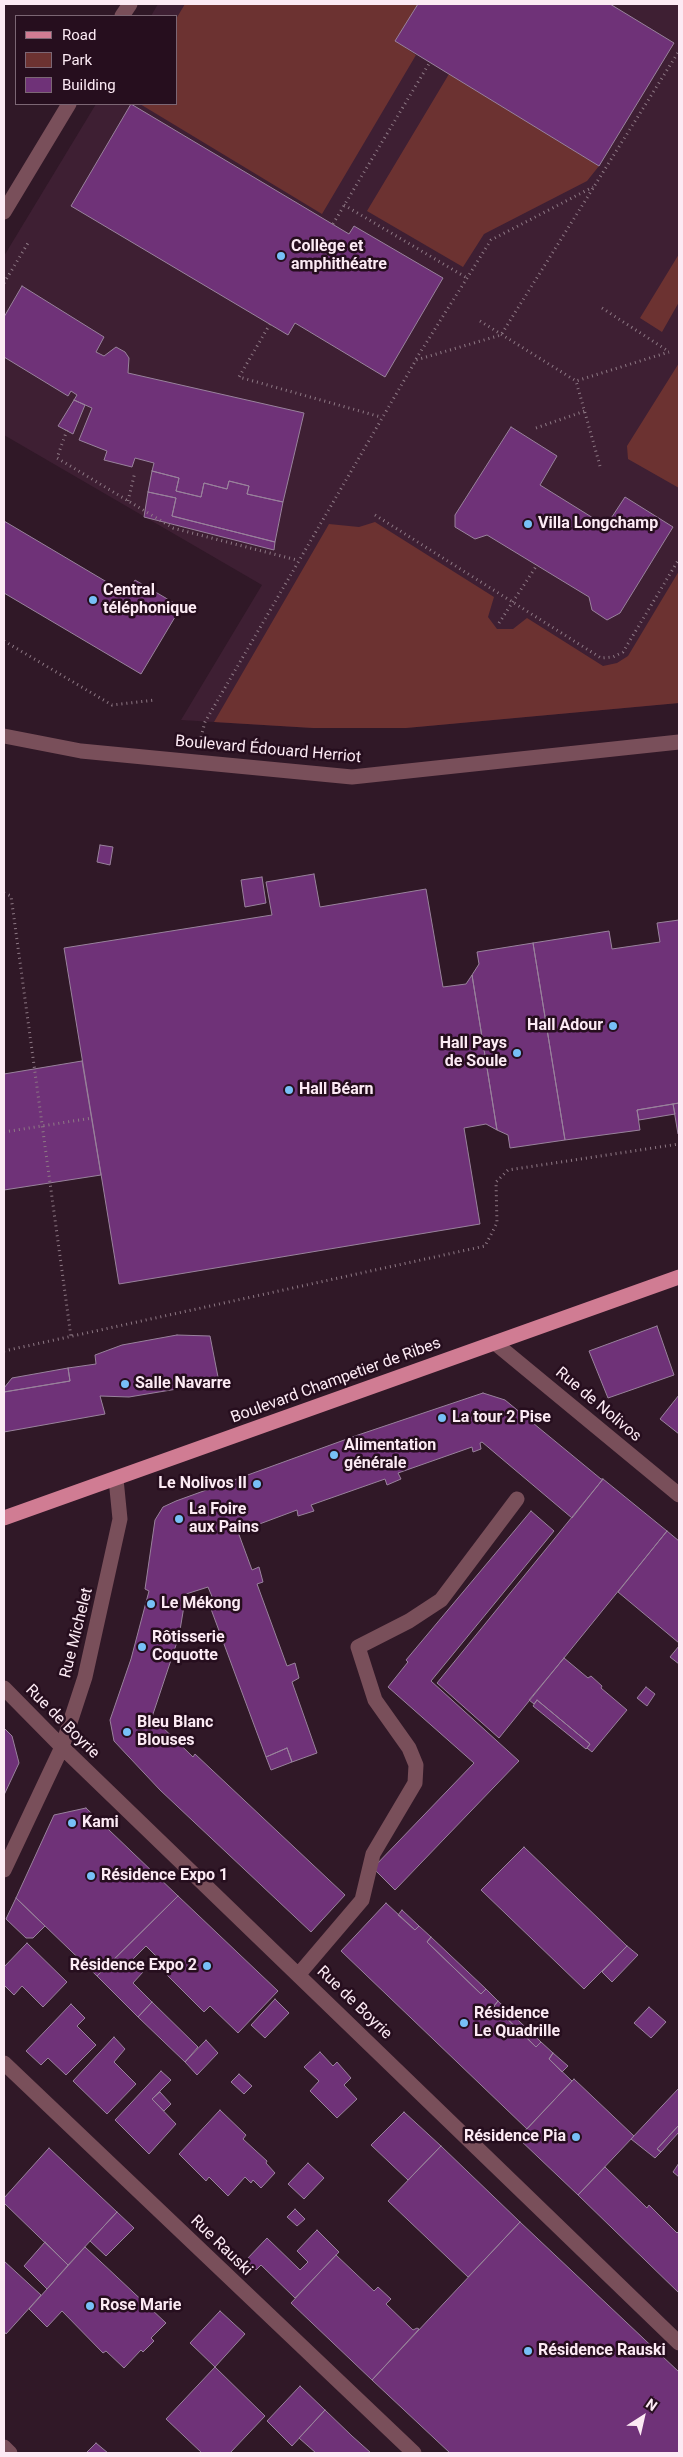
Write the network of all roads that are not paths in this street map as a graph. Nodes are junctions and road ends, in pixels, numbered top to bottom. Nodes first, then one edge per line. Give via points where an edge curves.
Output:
1 (130, 4) edge
2 (123, 15) edge
3 (68, 105) edge
4 (4, 212) edge
5 (4, 736) edge
6 (679, 742) edge
7 (679, 1277) edge
8 (495, 1343) junction
9 (116, 1479) junction
10 (679, 1495) edge
11 (517, 1500) dead end
12 (4, 1518) edge
13 (4, 1688) edge
14 (62, 1747) junction
15 (4, 1870) edge
16 (299, 1974) junction
17 (4, 2063) edge
18 (679, 2343) edge
19 (4, 2447) edge
20 (10, 2453) edge
21 (414, 2453) edge

1 - 2 street
3 - 4 street
5 - 6 street, Boulevard Édouard Herriot via 81,751 352,778
7 - 8 main road, Boulevard Champetier de Ribes
8 - 9 main road, Boulevard Champetier de Ribes
8 - 10 street, Rue de Nolivos
9 - 12 main road, Boulevard Champetier de Ribes
9 - 14 street, Rue Michelet via 120,1519 84,1677
11 - 16 street via 441,1600 409,1621 358,1647 375,1700 416,1765 415,1784 373,1854 362,1900
13 - 14 street, Rue de Boyrie
14 - 15 street, Rue Michelet
14 - 16 street, Rue de Boyrie
16 - 18 street, Rue de Boyrie
17 - 21 street, Rue Rauski
19 - 20 street

